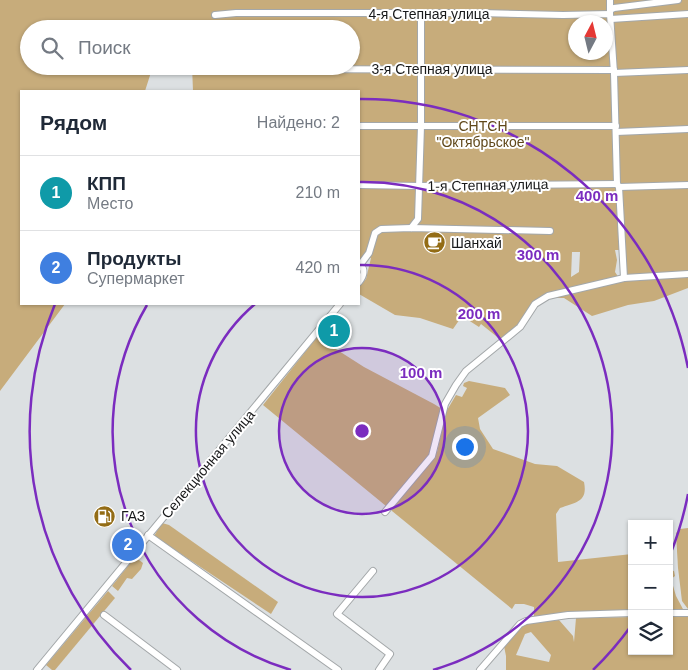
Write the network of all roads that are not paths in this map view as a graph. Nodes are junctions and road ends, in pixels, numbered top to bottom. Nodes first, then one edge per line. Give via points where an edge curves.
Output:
1 (610, 0) edge
2 (678, 0) edge
3 (421, 14) junction
4 (688, 14) edge
5 (215, 15) dead end
6 (610, 15) junction
7 (568, 16) edge
8 (613, 58) edge
9 (360, 69) edge
10 (421, 69) junction
11 (688, 70) edge
12 (614, 72) junction
13 (360, 126) edge
14 (422, 126) junction
15 (616, 129) junction
16 (688, 129) edge
17 (360, 185) edge
18 (688, 185) edge
19 (419, 186) junction
20 (618, 186) junction
21 (411, 228) junction
22 (550, 231) dead end
23 (360, 263) edge
24 (360, 265) edge
25 (688, 274) edge
26 (624, 278) junction
27 (360, 280) edge
28 (339, 305) edge
29 (385, 512) dead end
30 (148, 535) junction
31 (373, 570) dead end
32 (628, 613) edge
33 (673, 613) edge
34 (688, 613) edge
35 (104, 615) dead end
36 (39, 667) edge
37 (48, 670) edge
38 (176, 670) edge
39 (338, 670) edge
40 (379, 670) edge
41 (480, 670) edge

1 - 6 street
2 - 6 street via 614,8
3 - 5 street, 4-я Степная улица
3 - 7 street, 4-я Степная улица
3 - 10 street
4 - 6 street, 4-я Степная улица
8 - 12 street
9 - 10 street, 3-я Степная улица
10 - 12 street, 3-я Степная улица
10 - 14 street
11 - 12 street, 3-я Степная улица
12 - 15 street
13 - 14 street
14 - 15 street
14 - 19 street
15 - 16 street
15 - 20 street
17 - 19 street, 1-я Степная улица
18 - 20 street, 1-я Степная улица
19 - 20 street, 1-я Степная улица
19 - 21 street via 418,220
20 - 26 street
21 - 22 street
21 - 23 street via 381,228 371,240 369,253
24 - 27 street via 364,272
25 - 26 street
26 - 29 street via 548,296 535,304 520,327 466,371 445,404 432,456
28 - 30 street, Селекционная улица
30 - 36 street, Селекционная улица
30 - 39 street
31 - 40 street via 337,614 390,654
32 - 41 street via 568,615 526,621
33 - 34 street
35 - 38 street
36 - 37 street

